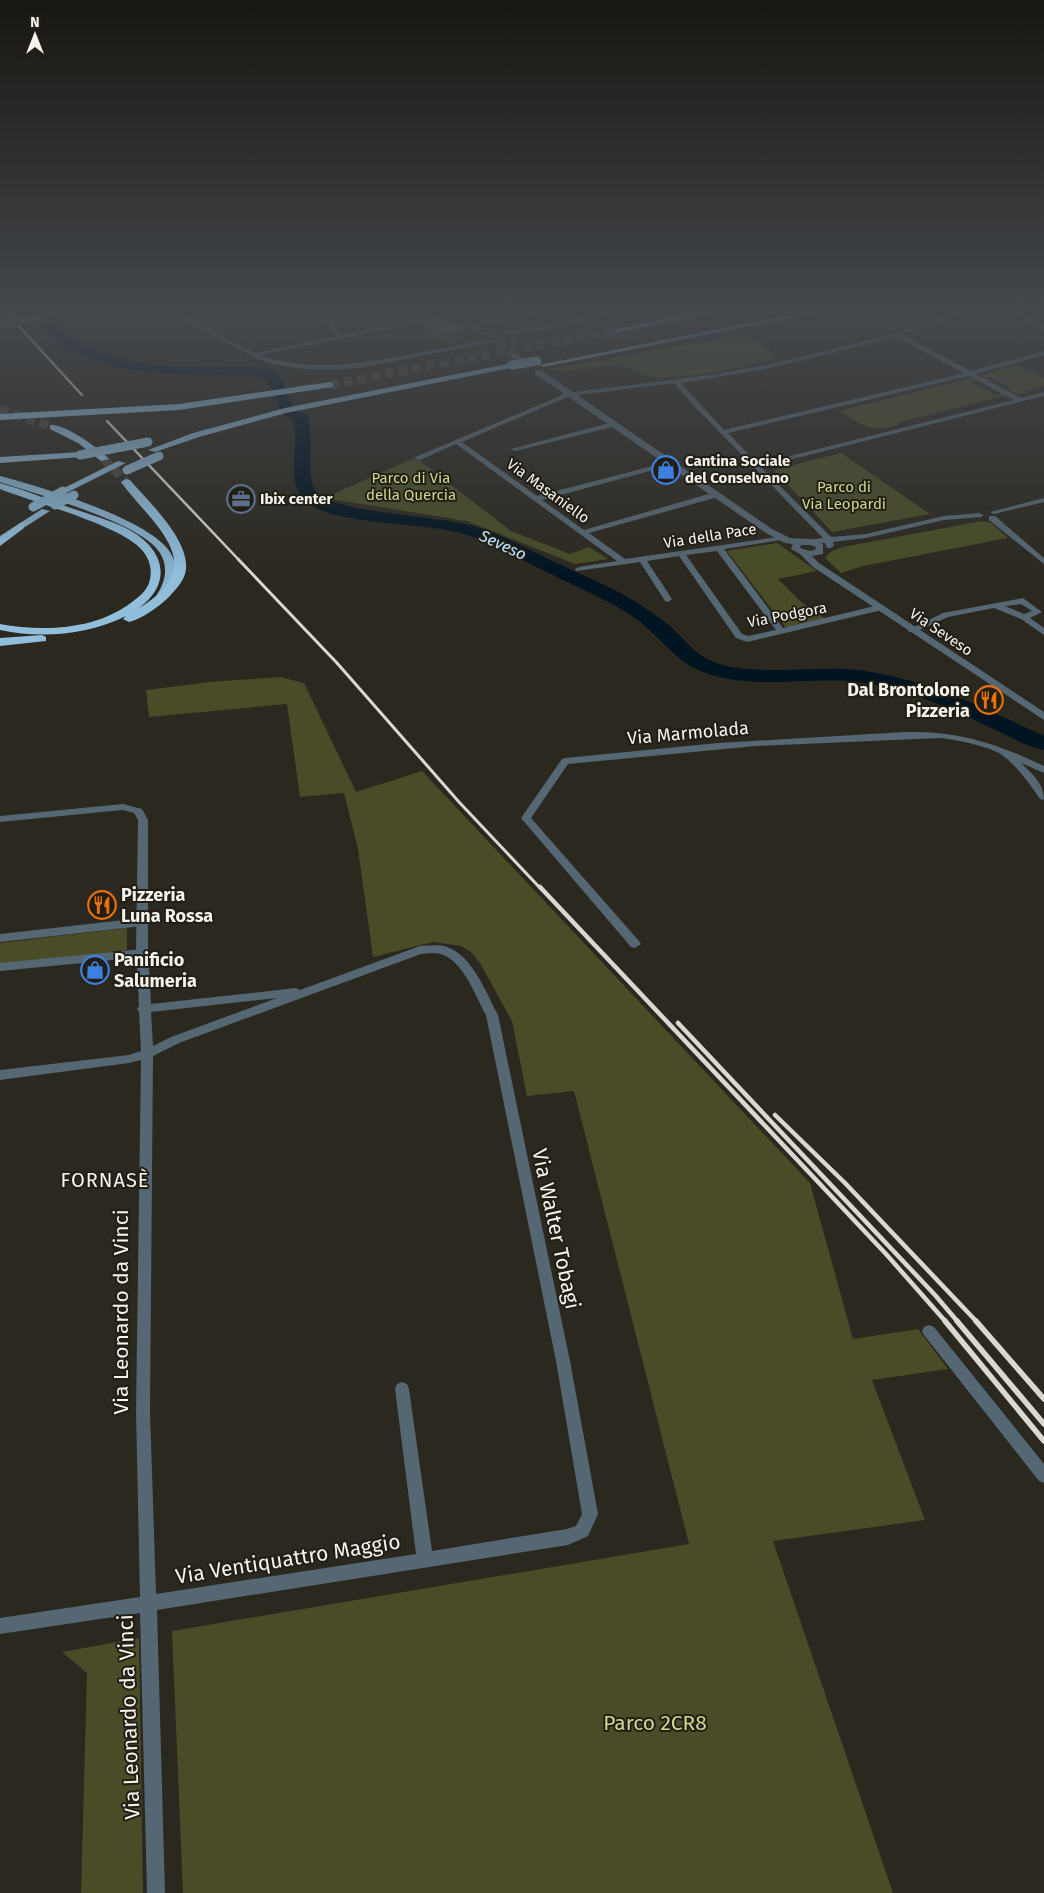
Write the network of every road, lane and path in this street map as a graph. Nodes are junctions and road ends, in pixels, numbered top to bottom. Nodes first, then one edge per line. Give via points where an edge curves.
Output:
1 (188, 398) edge
2 (218, 398) edge
3 (355, 398) edge
4 (559, 398) edge
5 (575, 398) edge
6 (691, 398) edge
7 (865, 398) edge
8 (1022, 398) edge
9 (1018, 399) joint
10 (0, 409) edge
11 (278, 415) junction
12 (0, 416) edge
13 (613, 424) junction
14 (53, 427) tunnel mouth
15 (724, 432) junction
16 (456, 441) junction
17 (153, 449) junction
18 (515, 449) dead end
19 (417, 458) dead end
20 (104, 459) tunnel mouth
21 (0, 460) edge
22 (669, 463) junction
23 (757, 466) junction
24 (124, 467) junction
25 (0, 479) edge
26 (126, 482) tunnel mouth
27 (0, 486) edge
28 (715, 495) junction
29 (536, 500) junction
30 (1044, 500) edge
31 (993, 515) junction
32 (20, 526) joint
33 (0, 528) edge
34 (582, 533) junction
35 (779, 538) junction
36 (0, 541) edge
37 (829, 543) junction
38 (803, 544) junction
39 (720, 549) junction
40 (820, 552) junction
41 (682, 554) junction
42 (805, 554) junction
43 (643, 561) junction
44 (1044, 562) edge
45 (625, 564) junction
46 (823, 568) junction
47 (579, 569) dead end
48 (668, 599) dead end
49 (995, 605) junction
50 (152, 607) junction
51 (879, 608) junction
52 (1024, 617) junction
53 (0, 627) edge
54 (912, 630) junction
55 (782, 632) junction
56 (1044, 632) edge
57 (0, 642) edge
58 (1044, 717) edge
59 (1005, 753) junction
60 (1044, 770) edge
61 (1044, 797) edge
62 (0, 819) edge
63 (142, 922) junction
64 (0, 938) edge
65 (635, 944) dead end
66 (143, 952) junction
67 (0, 967) edge
68 (313, 990) junction
69 (144, 1009) junction
70 (147, 1054) junction
71 (0, 1075) edge
72 (929, 1331) dead end
73 (402, 1389) dead end
74 (1044, 1476) edge
75 (582, 1530) joint
76 (425, 1560) junction
77 (148, 1603) junction
78 (0, 1626) edge
79 (156, 1893) edge

1 - 10 highway
2 - 12 highway via 129,411
3 - 11 highway
4 - 16 street
5 - 13 street, Via Seveso
6 - 15 street
7 - 15 street
8 - 9 street
9 - 23 street
11 - 17 highway via 248,420
11 - 17 highway via 220,435
13 - 18 street
13 - 22 street, Via Seveso
14 - 20 highway via 81,441
15 - 23 street
16 - 19 street
16 - 29 street, Via Masaniello
17 - 21 highway, bridge
17 - 24 highway, bridge
22 - 28 street, Via Seveso
22 - 29 street
23 - 37 street
24 - 32 highway, bridge
24 - 33 highway, bridge via 62,491
25 - 50 highway via 106,516 161,547 171,568 169,580
26 - 50 highway via 170,535 182,556 177,581 170,592
27 - 53 highway via 123,531 150,550 158,568 152,591 118,616 62,630
28 - 34 street
28 - 35 street, Via Seveso
29 - 34 street, Via Masaniello
30 - 31 street
31 - 37 street via 982,510 979,515 944,518
31 - 44 street
32 - 36 highway
34 - 45 street, Via Masaniello
35 - 38 street, Via Seveso
35 - 39 street, Via della Pace
37 - 38 street
37 - 40 street
38 - 40 street via 820,546
38 - 42 street, Via Seveso
39 - 41 street, Via della Pace
39 - 55 street
40 - 42 street
40 - 46 street via 818,559
41 - 43 street, Via della Pace
41 - 55 street, Via Podgora via 739,636 747,638
42 - 46 street, Via Seveso
43 - 45 street, Via della Pace
43 - 48 street, Via della Pace
45 - 47 street, Via della Pace
46 - 51 street, Via Seveso
49 - 52 street
49 - 52 street via 1023,601 1038,612
49 - 54 street via 946,615
50 - 57 highway via 95,631
51 - 54 street, Via Seveso
51 - 55 street, Via Podgora
52 - 56 street
54 - 58 street, Via Seveso
59 - 60 street, Via Marmolada
59 - 61 street via 1031,778
59 - 65 street, Via Marmolada via 961,738 922,736 708,747 565,761 526,818
62 - 63 street, Via Leonardo da Vinci via 123,807 138,811 143,820
63 - 64 street
63 - 66 street, Via Leonardo da Vinci
66 - 67 street
66 - 69 street, Via Leonardo da Vinci
68 - 69 street
68 - 70 street via 174,1040
68 - 75 street, Via Walter Tobagi via 420,950 445,950 464,966 492,1015 565,1370 590,1514
69 - 70 street, Via Leonardo da Vinci
70 - 71 street
70 - 77 street, Via Leonardo da Vinci via 142,1312
72 - 74 street
73 - 76 street
75 - 76 street, Via Ventiquattro Maggio via 562,1538
76 - 77 street, Via Ventiquattro Maggio
77 - 78 street, Via Ventiquattro Maggio
77 - 79 street, Via Leonardo da Vinci

